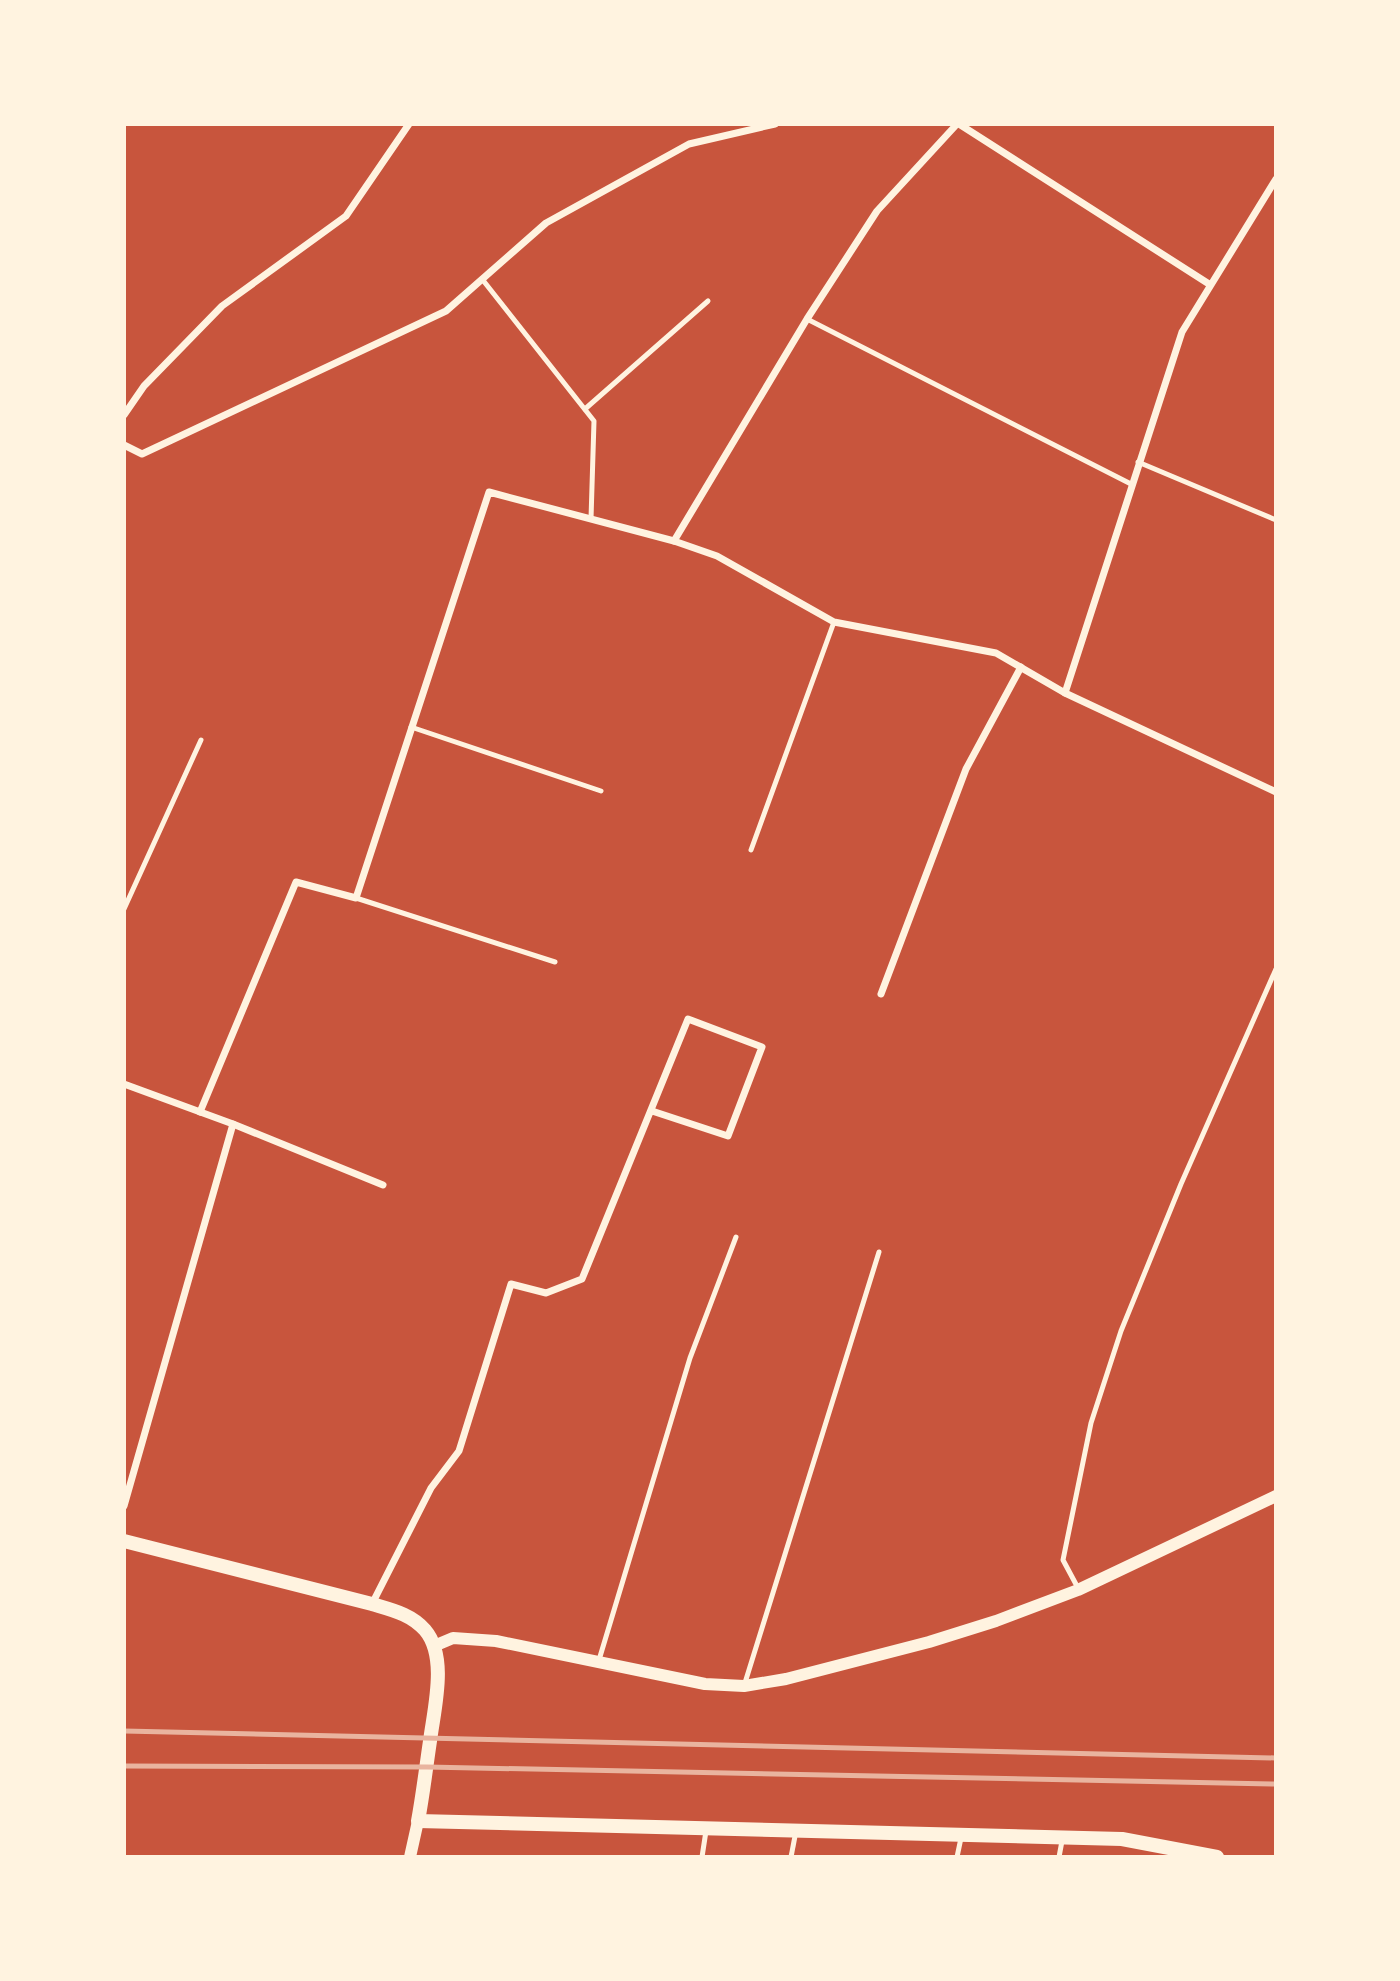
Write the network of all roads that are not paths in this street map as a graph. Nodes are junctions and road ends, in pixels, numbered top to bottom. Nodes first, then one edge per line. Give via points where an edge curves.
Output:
1 (409, 124) edge
2 (775, 124) edge
3 (958, 124) edge
4 (1276, 179) edge
5 (482, 279) junction
6 (1209, 284) junction
7 (708, 301) dead end
8 (807, 319) junction
9 (585, 409) junction
10 (124, 415) edge
11 (124, 445) edge
12 (1138, 462) junction
13 (1131, 484) junction
14 (591, 519) junction
15 (1276, 520) edge
16 (674, 541) junction
17 (834, 622) junction
18 (1021, 667) junction
19 (1065, 693) junction
20 (411, 727) junction
21 (201, 740) dead end
22 (601, 791) dead end
23 (1276, 792) edge
24 (751, 850) dead end
25 (356, 898) junction
26 (124, 909) edge
27 (555, 962) dead end
28 (1276, 969) edge
29 (881, 994) dead end
30 (124, 1084) edge
31 (652, 1111) junction
32 (200, 1112) junction
33 (233, 1124) junction
34 (383, 1185) dead end
35 (736, 1237) dead end
36 (879, 1252) dead end
37 (1276, 1496) edge
38 (124, 1506) edge
39 (124, 1541) edge
40 (1078, 1590) junction
41 (372, 1604) junction
42 (434, 1646) junction
43 (598, 1663) junction
44 (744, 1686) junction
45 (418, 1821) junction
46 (707, 1828) junction
47 (796, 1831) junction
48 (962, 1835) junction
49 (1063, 1838) junction
50 (410, 1857) edge
51 (702, 1857) edge
52 (791, 1857) edge
53 (957, 1857) edge
54 (1059, 1857) edge
55 (1217, 1857) edge

1 - 10 street via 346,216 222,306 144,386
2 - 5 street via 689,144 546,223
3 - 6 street
3 - 8 street via 877,211
4 - 6 street
5 - 9 lane
5 - 11 street via 446,311 142,454
6 - 12 street via 1182,332
7 - 9 lane
8 - 13 lane
8 - 16 street
9 - 14 lane via 594,421
12 - 13 street
12 - 15 lane
13 - 19 street
14 - 16 street
14 - 20 street via 489,492
16 - 17 street via 717,556
17 - 18 street via 996,653
17 - 24 lane
18 - 19 street
18 - 29 street via 966,769
19 - 23 street
20 - 22 lane
20 - 25 street
21 - 26 lane
25 - 27 lane
25 - 32 street via 296,882
28 - 40 lane via 1181,1184 1126,1319 1091,1423 1063,1560
30 - 32 street
31 - 31 street via 688,1019 762,1047 728,1136
31 - 41 street via 582,1279 545,1293 511,1284 459,1451 431,1488
32 - 33 street
33 - 34 street
33 - 38 street
35 - 43 lane via 690,1358
36 - 44 lane
37 - 40 street
39 - 41 main road
40 - 44 street via 929,1642
41 - 42 main road via 407,1615 426,1631
42 - 43 street via 453,1638 496,1640
42 - 45 main road via 437,1699
43 - 44 street via 705,1684
45 - 46 main road
45 - 50 street
46 - 47 main road
46 - 51 lane
47 - 48 main road
47 - 52 lane
48 - 49 main road
48 - 53 lane
49 - 54 lane
49 - 55 main road via 1122,1839

